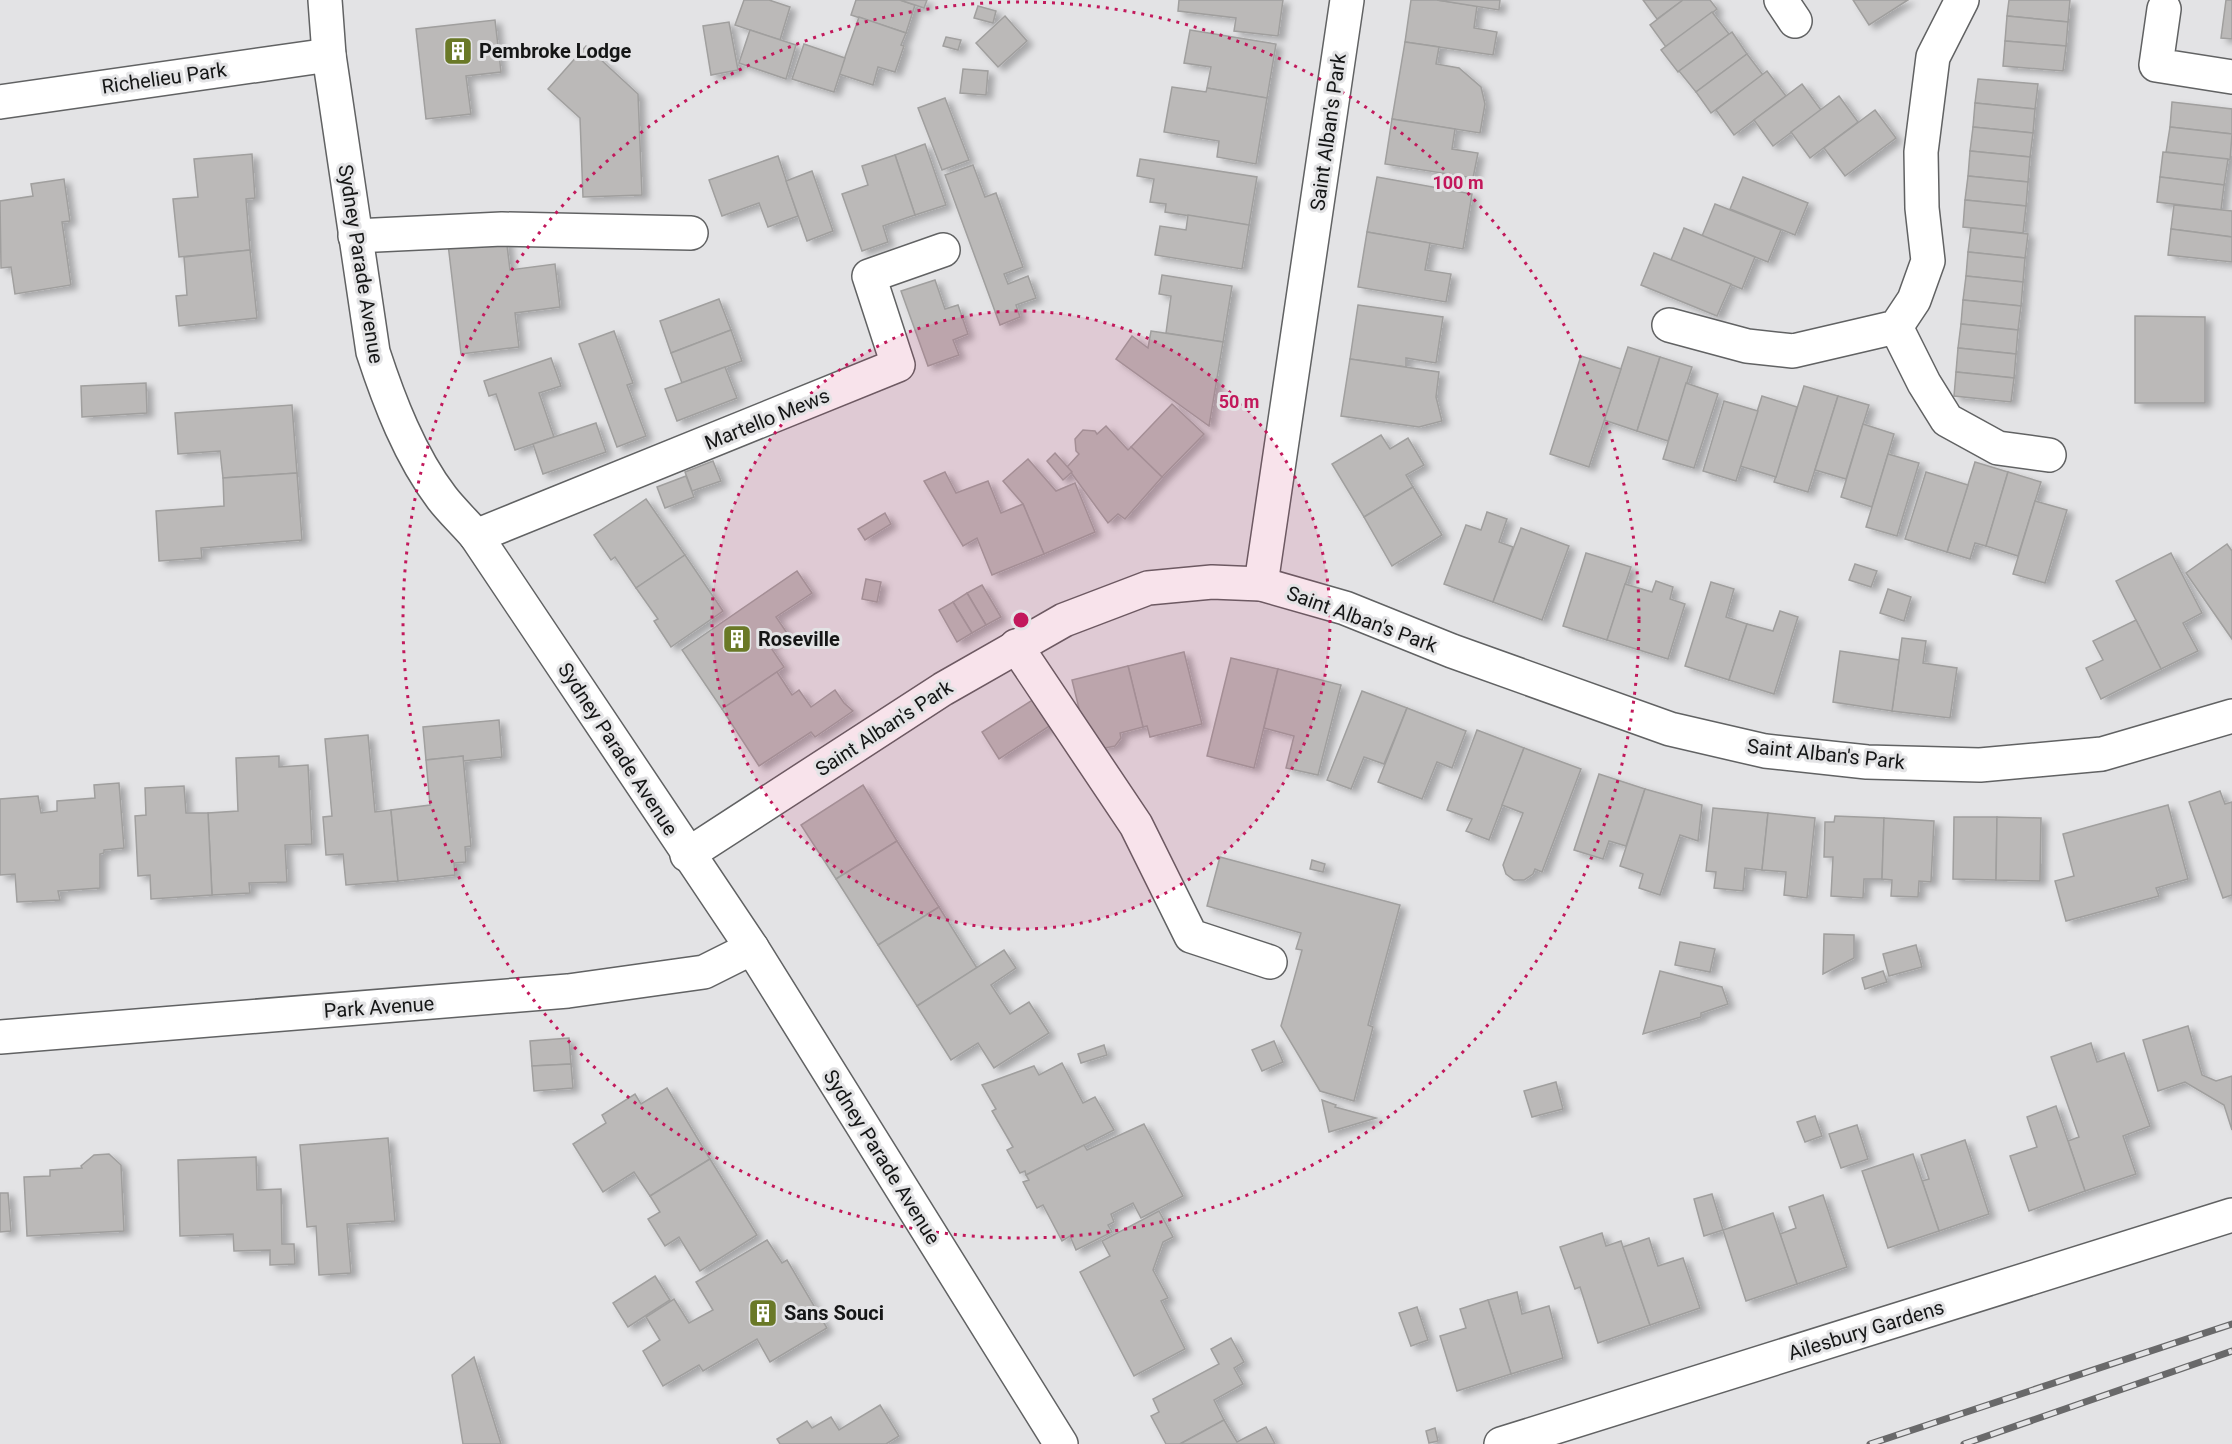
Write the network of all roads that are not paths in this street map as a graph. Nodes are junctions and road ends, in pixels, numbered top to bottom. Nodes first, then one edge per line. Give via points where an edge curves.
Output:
1 (325, 0) edge
2 (1347, 0) edge
3 (1962, 0) edge
4 (2164, 9) dead end
5 (329, 55) junction
6 (2232, 77) edge
7 (0, 102) edge
8 (691, 234) dead end
9 (355, 236) junction
10 (943, 249) dead end
11 (1669, 325) dead end
12 (1896, 327) junction
13 (2049, 455) dead end
14 (476, 536) junction
15 (1261, 584) junction
16 (1016, 646) junction
17 (2232, 716) edge
18 (687, 855) junction
19 (752, 948) junction
20 (1270, 962) dead end
21 (0, 1037) edge
22 (2232, 1215) edge
23 (1061, 1444) edge
24 (1501, 1444) edge

1 - 5 street, Sydney Parade Avenue
2 - 15 street, Saint Alban's Park
3 - 12 street via 1933,57 1920,152 1928,261 1914,300
4 - 6 street via 2156,65
5 - 7 street, Richelieu Park
5 - 9 street, Sydney Parade Avenue
8 - 9 street via 502,229
9 - 14 street, Sydney Parade Avenue via 373,352 384,387 406,438 442,497
10 - 14 street, Martello Mews via 869,276 898,365
11 - 12 street via 1747,346 1794,351
12 - 13 street via 1947,420 1998,448
14 - 18 street, Sydney Parade Avenue
15 - 16 street, Saint Alban's Park via 1212,582 1148,588 1076,614
15 - 17 street, Saint Alban's Park via 1345,608 1461,655 1670,729 1765,752 1867,762 1980,765 2102,754
16 - 18 street, Saint Alban's Park
16 - 20 street via 1136,825 1191,936
18 - 19 street, Sydney Parade Avenue
19 - 21 street, Park Avenue via 704,972 568,991
19 - 23 street, Sydney Parade Avenue
22 - 24 street, Ailesbury Gardens

